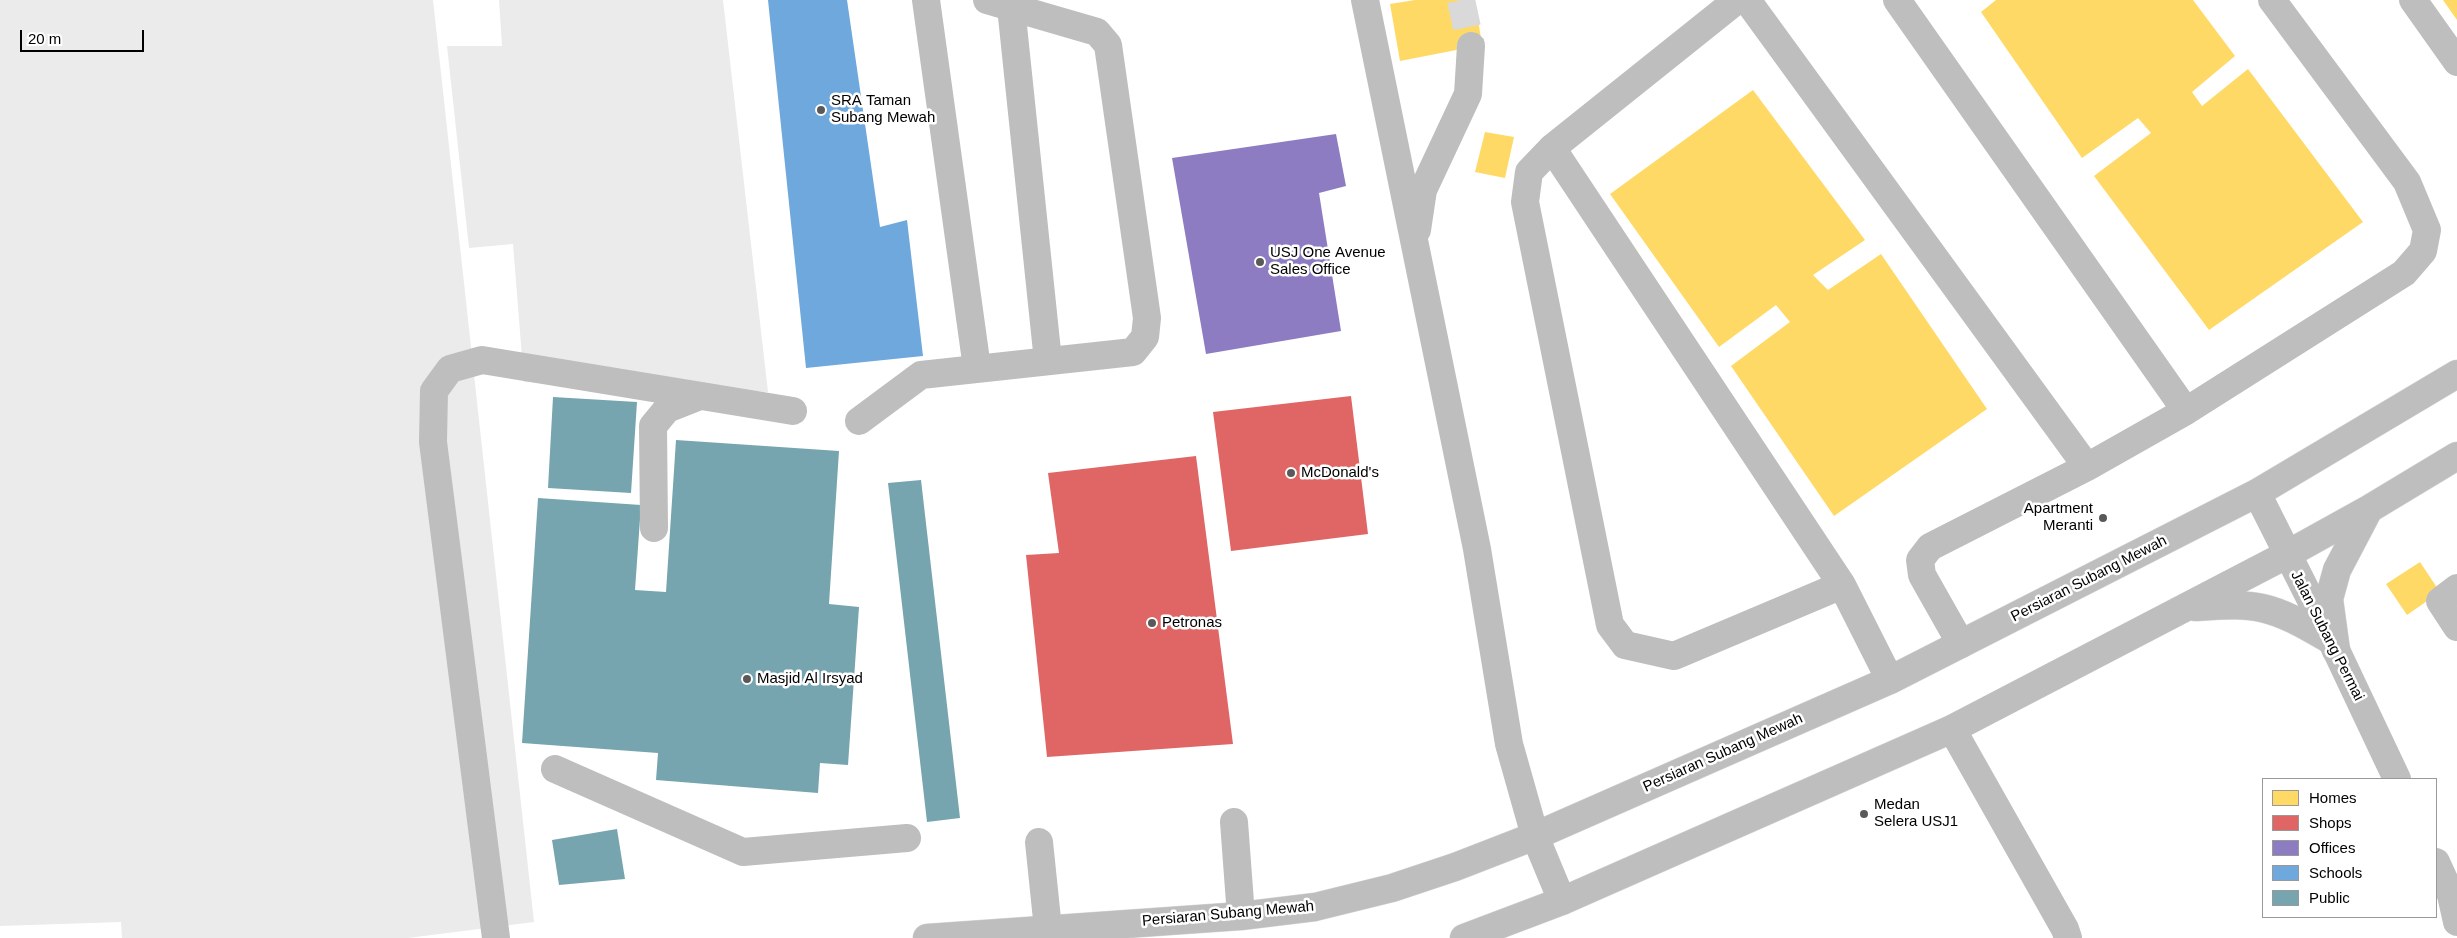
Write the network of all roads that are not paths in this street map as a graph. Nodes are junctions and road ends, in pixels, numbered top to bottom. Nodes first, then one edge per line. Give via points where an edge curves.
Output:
1 (926, 0) edge
2 (1365, 0) edge
3 (1737, 0) edge
4 (1747, 0) edge
5 (1897, 0) edge
6 (2272, 0) edge
7 (2413, 0) edge
8 (999, 3) edge
9 (1471, 46) tunnel mouth
10 (2457, 62) edge
11 (1552, 148) junction
12 (1414, 246) junction
13 (1048, 361) junction
14 (977, 368) junction
15 (2457, 374) edge
16 (702, 395) junction
17 (2186, 410) junction
18 (793, 411) dead end
19 (859, 421) dead end
20 (2457, 456) edge
21 (2087, 467) junction
22 (2257, 493) junction
23 (2369, 509) junction
24 (654, 528) dead end
25 (2286, 555) junction
26 (1842, 585) junction
27 (2457, 588) edge
28 (2188, 607) junction
29 (2457, 627) edge
30 (1961, 644) junction
31 (2332, 644) junction
32 (1890, 680) junction
33 (1952, 729) junction
34 (555, 769) dead end
35 (2397, 778) edge
36 (1234, 822) dead end
37 (1535, 836) junction
38 (907, 838) dead end
39 (1039, 842) dead end
40 (2437, 864) edge
41 (1562, 901) junction
42 (1241, 916) junction
43 (2457, 922) edge
44 (1048, 930) junction
45 (496, 938) edge
46 (927, 938) edge
47 (1464, 938) edge
48 (2068, 938) edge

1 - 14 main road
2 - 12 main road
3 - 11 main road
4 - 21 main road
5 - 17 main road
6 - 17 main road via 2407,182 2427,230 2423,252 2404,274
7 - 10 main road
8 - 13 main road
8 - 13 main road via 1097,32 1108,45 1147,318 1145,337 1133,352
9 - 12 main road via 1468,94 1424,190
11 - 26 main road
11 - 26 main road via 1529,172 1525,202 1610,625 1625,645 1674,656
12 - 37 main road via 1477,549 1509,744
13 - 14 main road
14 - 19 main road via 921,374
15 - 22 main road, Persiaran Subang Mewah
16 - 18 main road
16 - 24 main road via 666,409 654,426
16 - 45 main road via 482,360 450,369 434,391 433,442
17 - 21 main road
20 - 23 main road
21 - 30 main road via 1930,547 1920,560 1922,575
22 - 25 main road, Jalan Subang Permai
22 - 30 main road, Persiaran Subang Mewah
23 - 25 main road
23 - 31 main road via 2337,570 2329,598
25 - 28 main road
25 - 31 main road, Jalan Subang Permai
26 - 32 main road
27 - 29 main road via 2440,601
28 - 31 main road via 2232,605 2262,608 2295,620
28 - 33 main road
30 - 32 main road, Persiaran Subang Mewah
31 - 35 main road, Jalan Subang Permai
32 - 37 main road, Persiaran Subang Mewah
33 - 41 main road
33 - 48 main road
34 - 38 main road via 743,852
36 - 42 main road
37 - 41 main road
37 - 42 main road, Persiaran Subang Mewah via 1392,888 1315,907
39 - 44 main road
40 - 43 main road via 2451,894
41 - 47 main road
42 - 44 main road, Persiaran Subang Mewah
44 - 46 main road, Persiaran Subang Mewah

